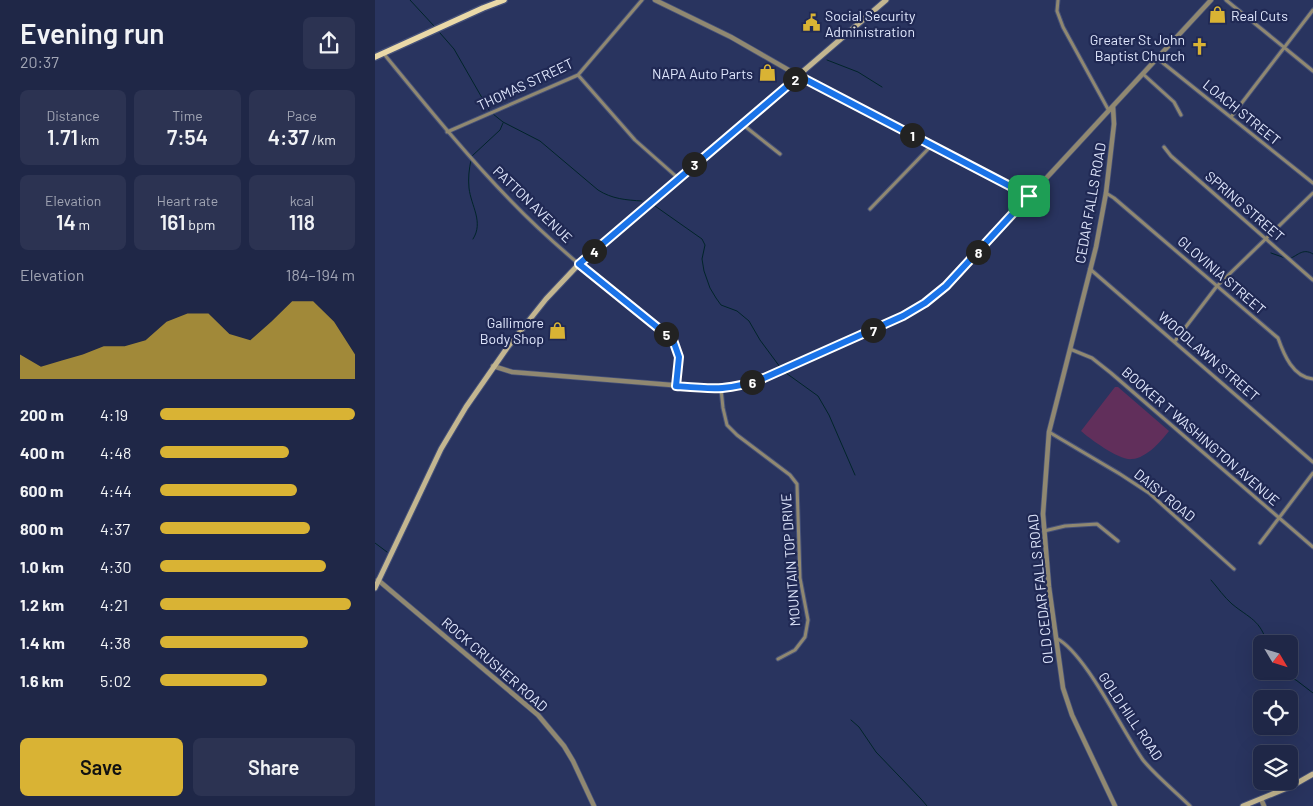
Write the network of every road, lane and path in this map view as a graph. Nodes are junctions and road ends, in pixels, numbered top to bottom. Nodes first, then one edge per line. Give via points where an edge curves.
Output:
1 (504, 0) edge
2 (642, 0) edge
3 (655, 0) edge
4 (886, 0) edge
5 (1058, 0) edge
6 (1211, 0) edge
7 (1227, 0) edge
8 (1313, 10) edge
9 (1285, 48) junction
10 (383, 53) junction
11 (375, 57) edge
12 (1158, 59) junction
13 (1313, 71) edge
14 (1143, 74) junction
15 (578, 75) junction
16 (799, 76) junction
17 (1113, 106) junction
18 (1109, 111) junction
19 (1181, 115) dead end
20 (1231, 117) junction
21 (742, 124) junction
22 (447, 132) junction
23 (932, 145) junction
24 (1164, 148) dead end
25 (780, 154) dead end
26 (678, 178) junction
27 (1313, 183) edge
28 (1106, 193) junction
29 (1313, 193) edge
30 (1029, 196) junction
31 (871, 209) dead end
32 (1265, 239) junction
33 (579, 264) junction
34 (1090, 269) junction
35 (1313, 280) edge
36 (1217, 286) junction
37 (1082, 302) joint
38 (1175, 341) junction
39 (1070, 349) junction
40 (493, 366) junction
41 (1313, 380) edge
42 (676, 386) junction
43 (721, 389) junction
44 (1049, 432) junction
45 (1313, 462) edge
46 (1313, 474) edge
47 (1279, 518) junction
48 (1043, 531) junction
49 (1118, 541) dead end
50 (1260, 543) dead end
51 (1313, 547) edge
52 (1234, 569) dead end
53 (378, 580) junction
54 (375, 588) edge
55 (1055, 638) junction
56 (778, 659) dead end
57 (1313, 774) edge
58 (1261, 799) junction
59 (594, 806) edge
60 (1115, 806) edge
61 (1191, 806) edge
62 (1243, 806) edge
63 (1263, 806) edge

1 - 10 main road
2 - 15 street, THOMAS STREET
3 - 16 street via 731,37
4 - 16 main road
5 - 18 street via 1056,8 1060,20
6 - 12 street
7 - 9 street
8 - 9 street
9 - 13 street
9 - 20 street
10 - 11 main road
10 - 22 street, PATTON AVENUE
12 - 14 street
12 - 20 street, LOACH STREET
14 - 17 street
14 - 19 street via 1173,102
15 - 22 street, THOMAS STREET
15 - 26 street via 635,140
16 - 21 main road
16 - 23 street
17 - 18 street
17 - 28 street, CEDAR FALLS ROAD
18 - 30 street
20 - 27 street, LOACH STREET
21 - 25 street
21 - 26 main road
22 - 33 street, PATTON AVENUE via 512,202
23 - 30 street
23 - 31 street
24 - 32 street, SPRING STREET
26 - 33 main road
28 - 34 street, CEDAR FALLS ROAD
28 - 36 street, GLOVINIA STREET
29 - 32 street
30 - 43 street via 946,286 917,308 764,378
32 - 35 street, SPRING STREET
32 - 36 street
33 - 40 main road via 546,299
33 - 42 street, PATTON AVENUE via 673,340 679,357
34 - 37 street, CEDAR FALLS ROAD
34 - 38 street, WOODLAWN STREET
36 - 38 street
36 - 41 street, GLOVINIA STREET via 1278,338 1292,367
37 - 39 street, OLD CEDAR FALLS ROAD
38 - 45 street, WOODLAWN STREET
39 - 44 street, OLD CEDAR FALLS ROAD
39 - 47 street, BOOKER T WASHINGTON AVENUE via 1092,358 1111,373
40 - 42 street via 512,372
40 - 53 main road via 441,449
42 - 43 street
43 - 56 street, MOUNTAIN TOP DRIVE via 727,425 797,484 800,578 809,620 805,637 795,650
44 - 48 street, OLD CEDAR FALLS ROAD
44 - 52 street, DAISY ROAD via 1149,493
46 - 47 street
47 - 50 street
47 - 51 street, BOOKER T WASHINGTON AVENUE
48 - 49 street via 1097,524
48 - 55 street, OLD CEDAR FALLS ROAD
53 - 54 main road
53 - 59 street, ROCK CRUSHER ROAD via 538,715 573,761
55 - 60 street, OLD CEDAR FALLS ROAD via 1071,715
55 - 61 street, GOLD HILL ROAD via 1076,655 1144,761
57 - 58 main road
58 - 62 main road
58 - 63 street

